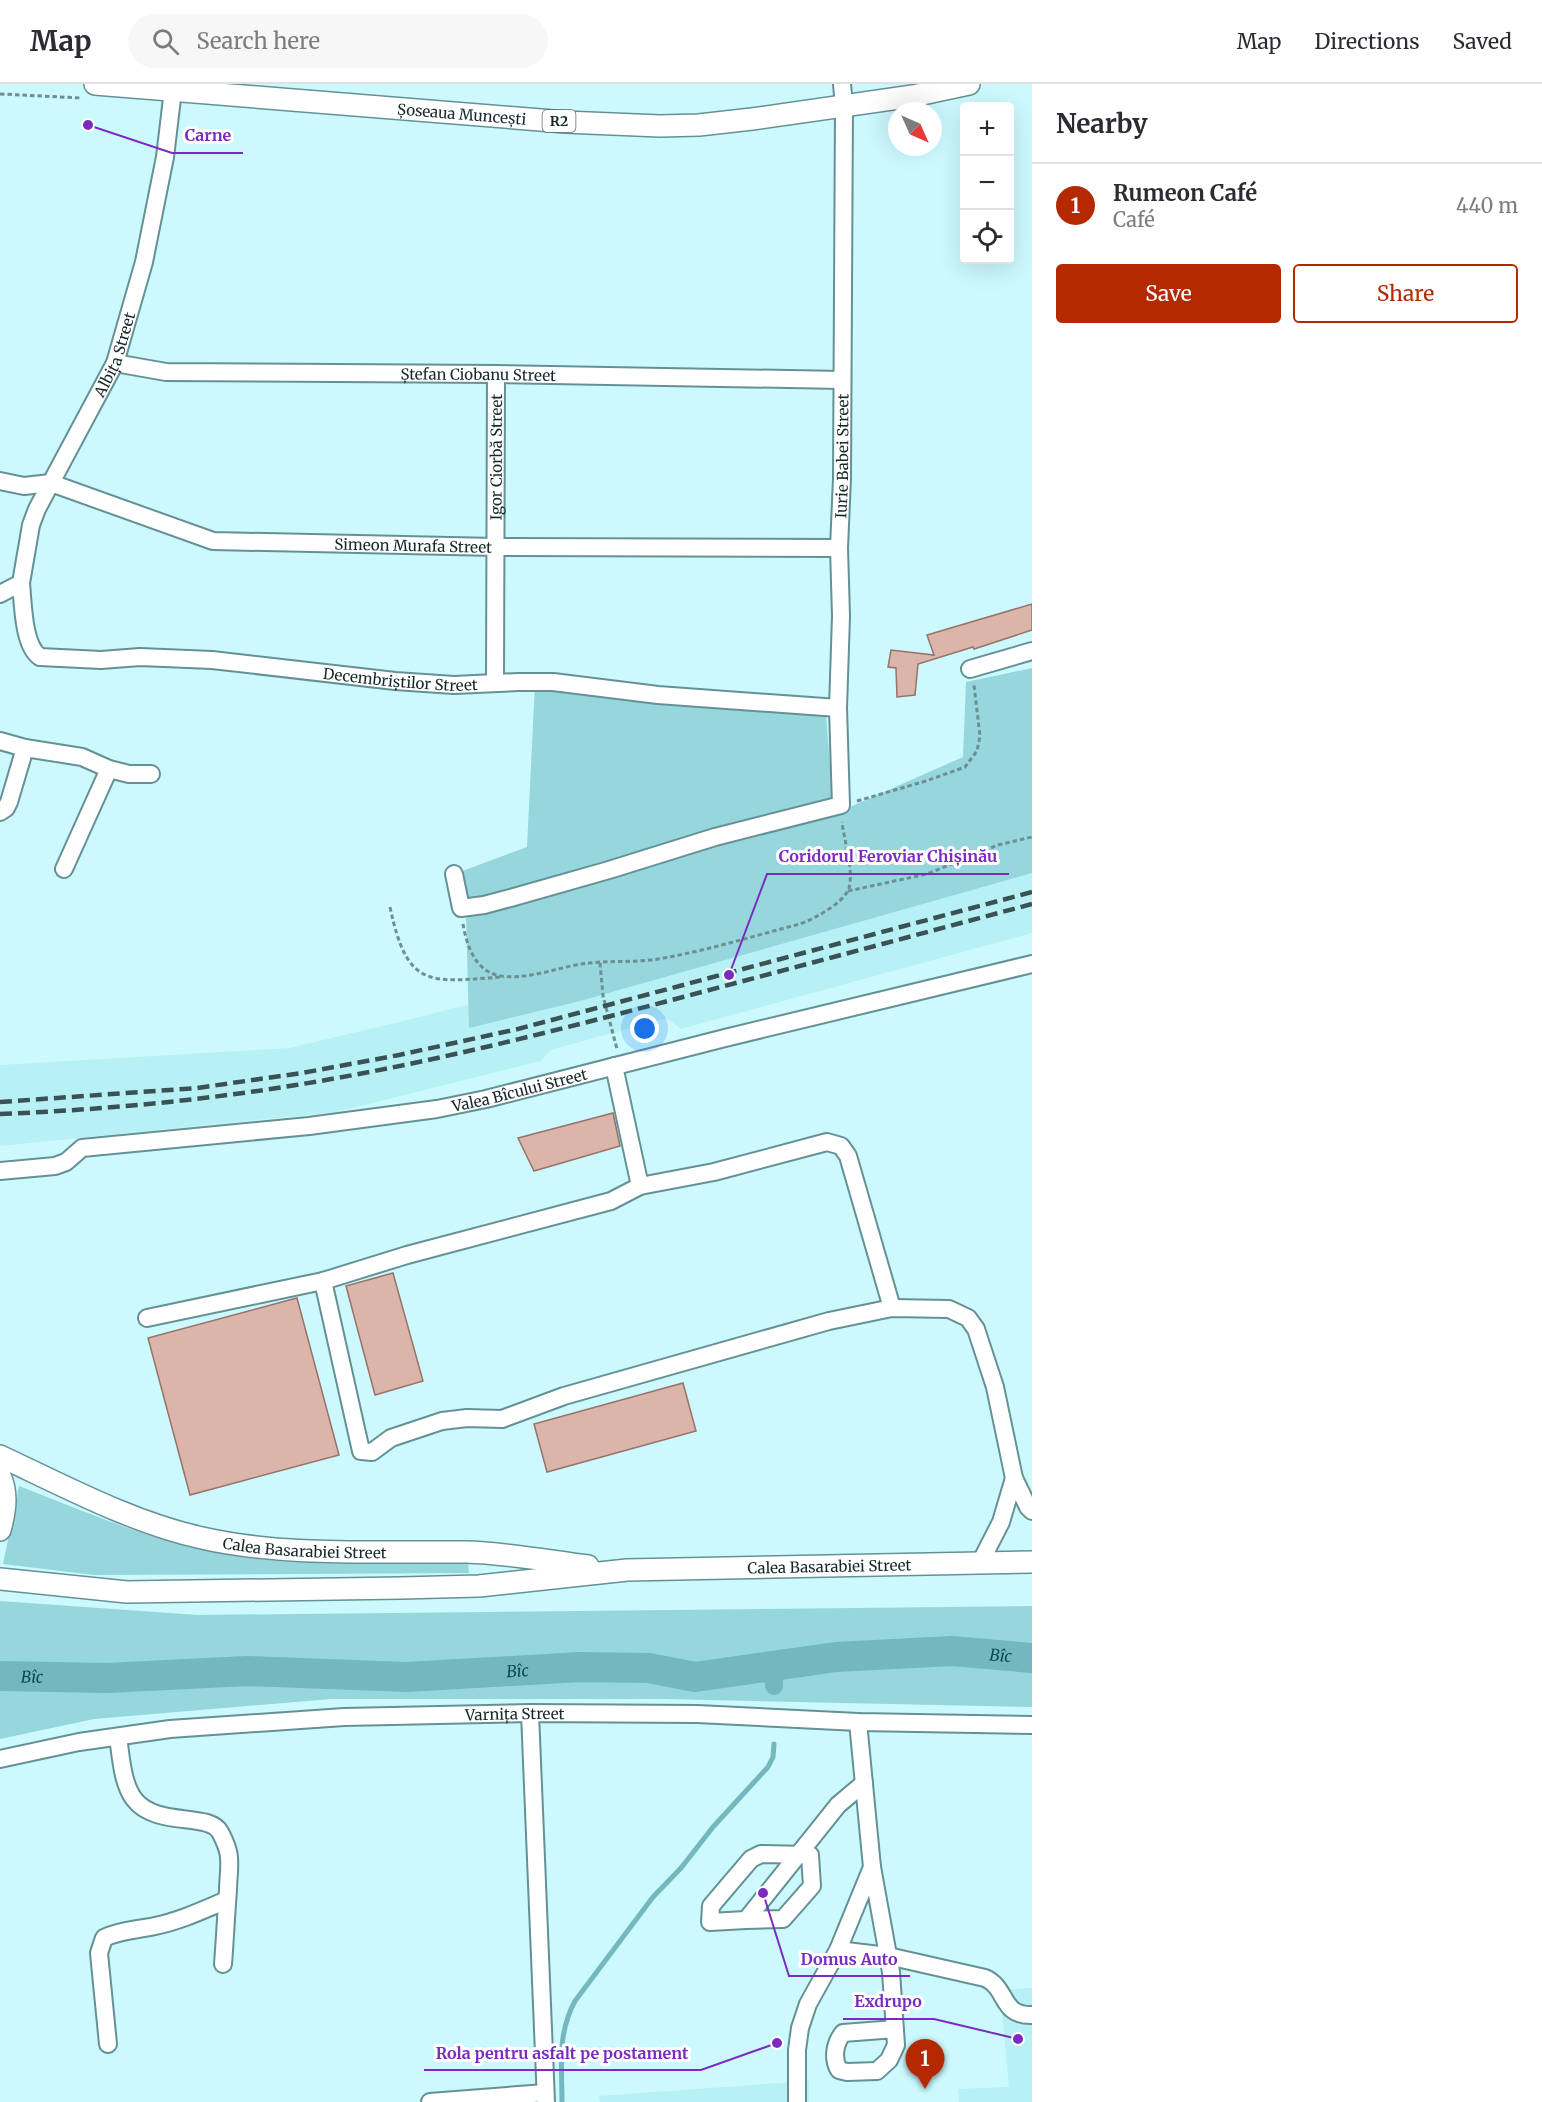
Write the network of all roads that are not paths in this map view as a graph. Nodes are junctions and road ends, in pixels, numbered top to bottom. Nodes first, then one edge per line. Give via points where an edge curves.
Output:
1 (842, 84) edge
2 (969, 84) edge
3 (147, 86) edge
4 (213, 88) edge
5 (173, 90) junction
6 (93, 91) edge
7 (844, 106) junction
8 (115, 363) junction
9 (496, 374) junction
10 (842, 380) junction
11 (0, 481) edge
12 (51, 483) junction
13 (496, 547) junction
14 (839, 549) junction
15 (21, 583) junction
16 (0, 594) edge
17 (1032, 651) edge
18 (970, 669) road end
19 (495, 683) junction
20 (838, 708) junction
21 (0, 741) edge
22 (25, 748) junction
23 (109, 769) junction
24 (152, 774) dead end
25 (0, 812) edge
26 (64, 869) dead end
27 (454, 874) dead end
28 (1032, 964) edge
29 (617, 1066) junction
30 (0, 1172) edge
31 (640, 1186) junction
32 (323, 1281) junction
33 (892, 1308) junction
34 (147, 1318) dead end
35 (0, 1456) edge
36 (0, 1476) edge
37 (1014, 1478) junction
38 (1032, 1511) edge
39 (0, 1530) edge
40 (1032, 1562) edge
41 (980, 1563) junction
42 (627, 1570) junction
43 (0, 1579) edge
44 (530, 1713) junction
45 (858, 1722) junction
46 (1032, 1725) edge
47 (118, 1737) junction
48 (0, 1759) edge
49 (864, 1783) junction
50 (801, 1854) junction
51 (872, 1867) junction
52 (227, 1900) junction
53 (746, 1920) junction
54 (838, 1950) junction
55 (888, 1956) junction
56 (223, 1964) dead end
57 (1032, 2015) edge
58 (895, 2029) dead end
59 (108, 2044) dead end
60 (545, 2097) edge
61 (430, 2102) edge
62 (797, 2102) edge

1 - 7 street, Iurie Babei Street
2 - 7 main road, Șoseaua Muncești / R2
3 - 5 main road, Șoseaua Muncești / R2
3 - 6 main road, Șoseaua Muncești / R2
4 - 5 main road, Șoseaua Muncești / R2
4 - 7 main road, Șoseaua Muncești / R2 via 565,122 660,126 699,125
5 - 8 street, Albița Street via 165,157 144,262
7 - 10 street, Iurie Babei Street
8 - 9 street, Ștefan Ciobanu Street via 166,372
8 - 12 street, Albița Street
9 - 10 street, Ștefan Ciobanu Street
9 - 13 street, Igor Ciorbă Street
10 - 14 street, Iurie Babei Street
11 - 12 street, Simeon Murafa Street via 24,486
12 - 13 street, Simeon Murafa Street via 213,541
12 - 15 street, Albița Street via 31,525
13 - 14 street, Simeon Murafa Street
13 - 19 street, Igor Ciorbă Street
14 - 20 street, Iurie Babei Street
15 - 16 street
15 - 19 street, Decembriștilor Street via 29,641 40,657 174,658 407,682
17 - 18 street
19 - 20 street, Decembriștilor Street via 553,682 658,695
20 - 27 street, Iurie Babei Street via 841,805 747,828 484,905 461,908
21 - 22 street
22 - 23 street via 82,757
22 - 25 street via 9,802
23 - 24 street
23 - 26 street
28 - 29 street, Valea Bîcului Street
29 - 30 street, Valea Bîcului Street via 437,1109 82,1148 55,1166
29 - 31 street
31 - 32 street via 611,1201
31 - 33 street via 714,1172 827,1142 841,1146 848,1156
32 - 33 street via 362,1450 372,1452 391,1438 441,1421 502,1419 564,1396 829,1321
32 - 34 street
33 - 37 street via 950,1310 968,1318 976,1329 995,1387
35 - 42 main road, Calea Basarabiei Street via 117,1510 202,1538 276,1548 469,1552
36 - 39 main road via 5,1487
37 - 38 street
37 - 41 street via 1001,1522
40 - 41 main road, Calea Basarabiei Street
41 - 42 main road, Calea Basarabiei Street
42 - 43 main road, Calea Basarabiei Street via 479,1586 182,1592 127,1592
44 - 45 street, Varnița Street via 697,1714
44 - 47 street, Varnița Street via 322,1719 171,1729
44 - 60 street
45 - 46 street, Varnița Street
45 - 49 street
47 - 48 street, Varnița Street
47 - 52 street via 130,1791 142,1807 163,1817 213,1825 220,1831 230,1857
49 - 50 street via 838,1805
49 - 51 street
50 - 53 street
50 - 53 street via 810,1855 812,1886 783,1919
50 - 53 street via 761,1854 751,1859 711,1906 711,1922
51 - 54 street
51 - 55 street
52 - 56 street
52 - 59 street via 187,1917 104,1938 99,1953
54 - 55 street
54 - 62 street via 808,2004 800,2028
55 - 57 street via 985,1978 995,1984 1015,2013
55 - 58 street
60 - 61 street

